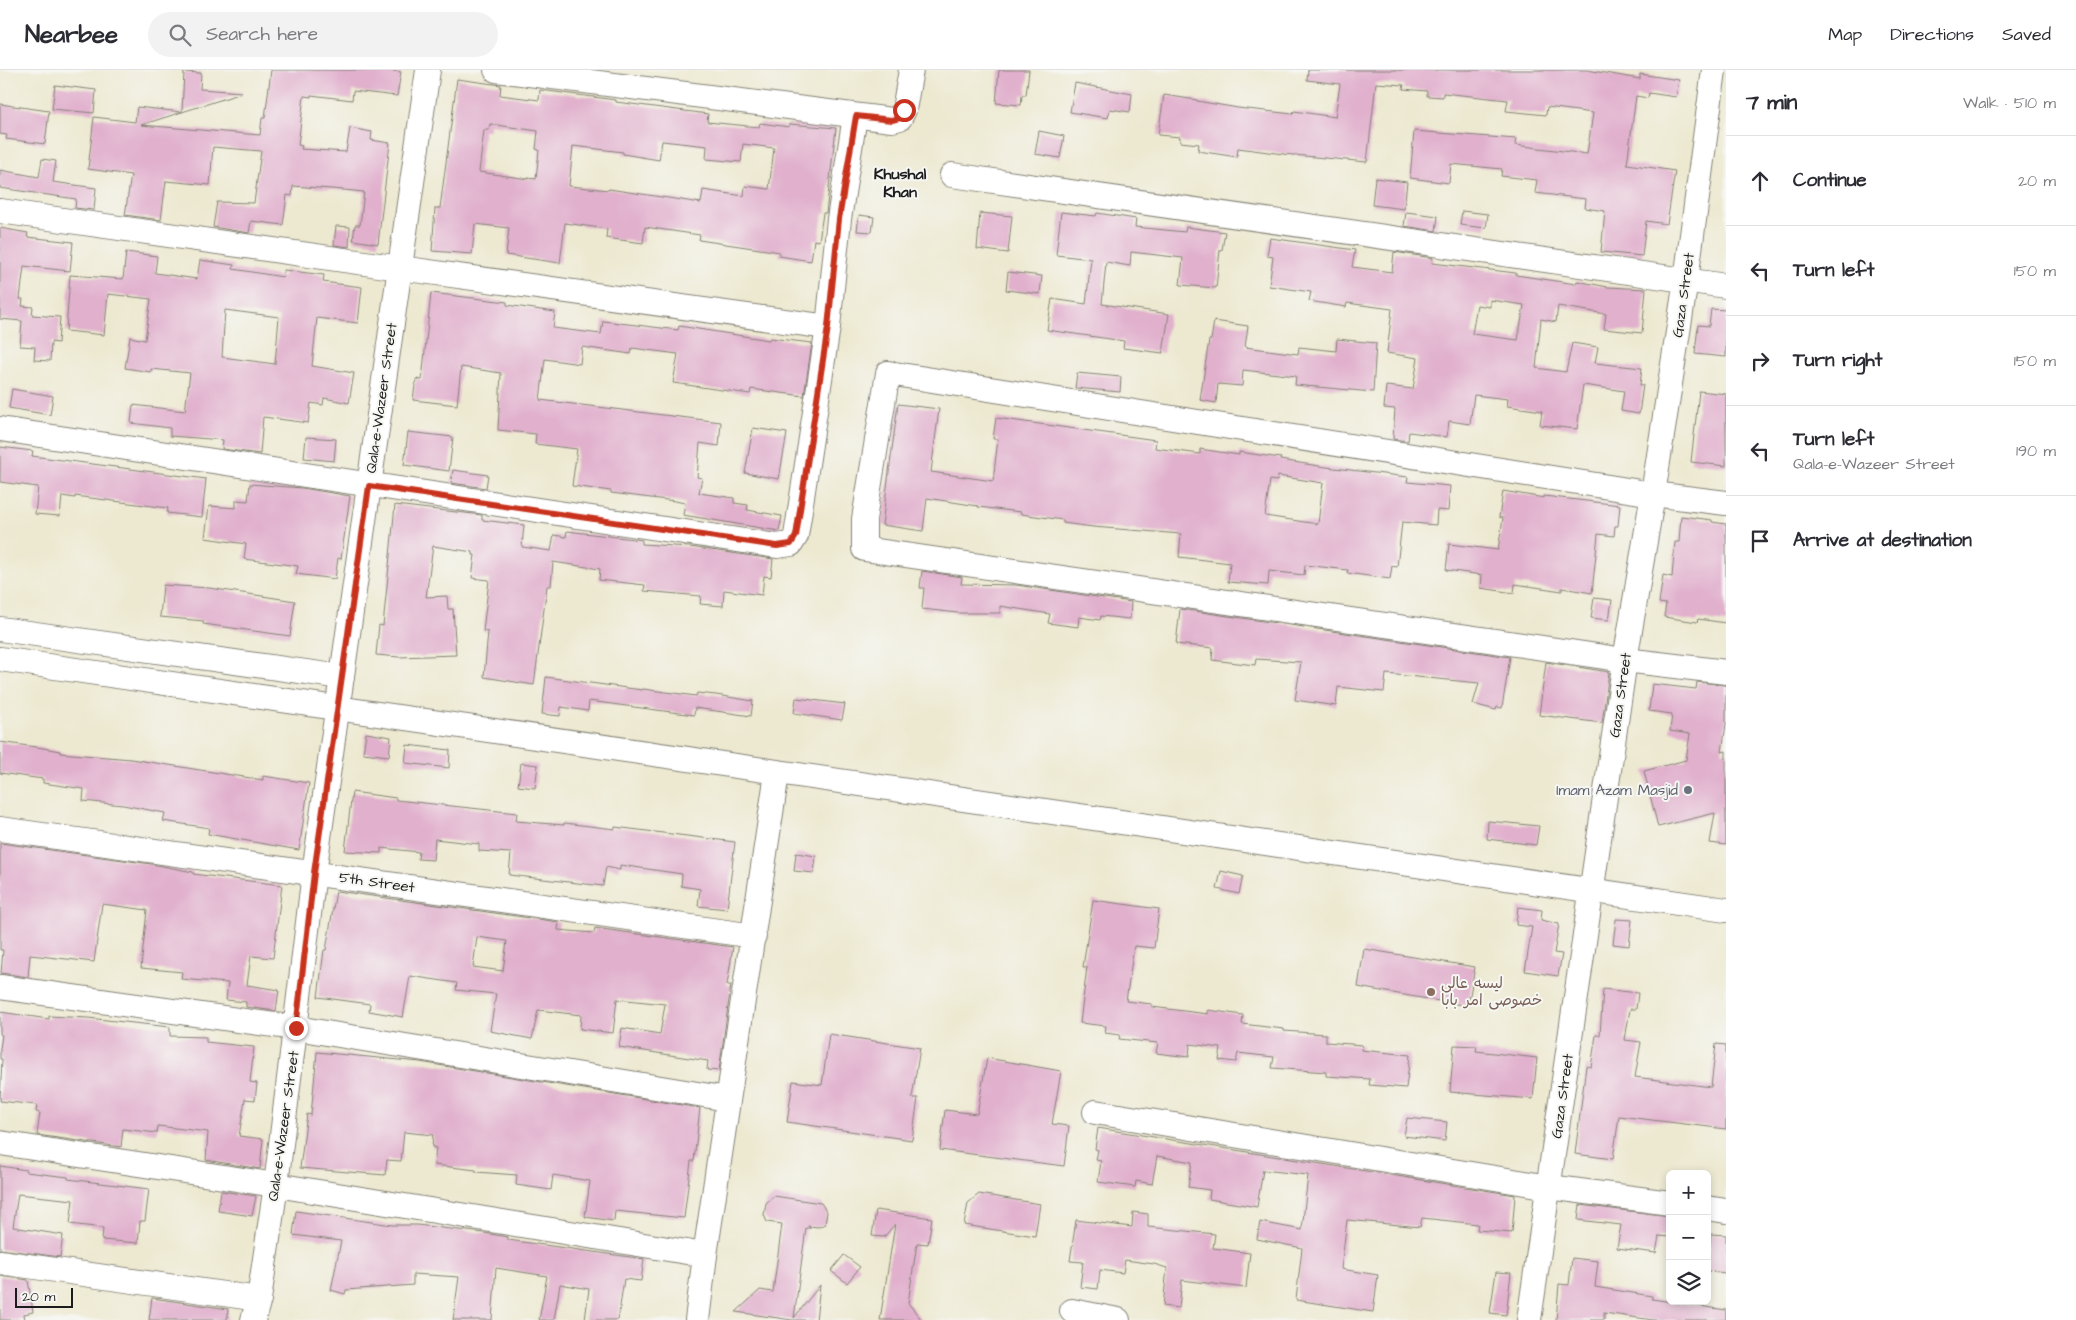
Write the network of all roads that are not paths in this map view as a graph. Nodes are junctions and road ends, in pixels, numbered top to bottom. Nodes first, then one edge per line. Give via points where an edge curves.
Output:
1 (428, 70) edge
2 (496, 70) edge
3 (911, 70) edge
4 (1714, 70) edge
5 (856, 116) junction
6 (952, 175) dead end
7 (0, 211) edge
8 (400, 268) junction
9 (1686, 280) junction
10 (1726, 286) edge
11 (828, 327) junction
12 (0, 429) edge
13 (369, 486) junction
14 (1653, 494) junction
15 (1726, 503) edge
16 (0, 629) edge
17 (0, 659) edge
18 (1625, 660) junction
19 (1726, 672) edge
20 (342, 677) junction
21 (337, 709) junction
22 (777, 773) junction
23 (0, 829) edge
24 (314, 873) junction
25 (1592, 891) junction
26 (1726, 910) edge
27 (754, 936) junction
28 (0, 986) edge
29 (296, 1028) junction
30 (728, 1099) junction
31 (1095, 1112) dead end
32 (0, 1143) edge
33 (276, 1185) junction
34 (1549, 1187) junction
35 (1666, 1202) edge
36 (1711, 1209) edge
37 (1726, 1211) edge
38 (705, 1255) junction
39 (0, 1262) edge
40 (256, 1309) edge
41 (1072, 1312) dead end
42 (697, 1320) edge
43 (1118, 1320) edge
44 (1529, 1320) edge

1 - 8 street, Qala-e-Wazeer Street
2 - 5 street
3 - 5 street via 900,118
4 - 9 street, Gaza Street
5 - 11 street via 839,219
6 - 9 street
7 - 8 street
8 - 11 street
8 - 13 street, Qala-e-Wazeer Street
9 - 10 street
9 - 14 street, Gaza Street
11 - 13 street via 796,536 791,544 777,546
12 - 13 street
13 - 20 street, Qala-e-Wazeer Street
14 - 15 street
14 - 18 street, Gaza Street
14 - 18 street via 888,373 864,519 864,549
16 - 20 street
17 - 21 street
18 - 19 street
18 - 25 street, Gaza Street
20 - 21 street, Qala-e-Wazeer Street
21 - 22 street
21 - 24 street, Qala-e-Wazeer Street
22 - 25 street
22 - 27 street
23 - 24 street, 5th Street
24 - 27 street, 5th Street
24 - 29 street, Qala-e-Wazeer Street
25 - 26 street
25 - 34 street, Gaza Street
27 - 30 street
28 - 29 street
29 - 30 street
29 - 33 street, Qala-e-Wazeer Street
30 - 38 street
31 - 34 street
32 - 33 street
33 - 38 street
33 - 40 street, Qala-e-Wazeer Street
34 - 35 street
34 - 44 street, Gaza Street
36 - 37 street
38 - 42 street
39 - 40 street
41 - 43 street

